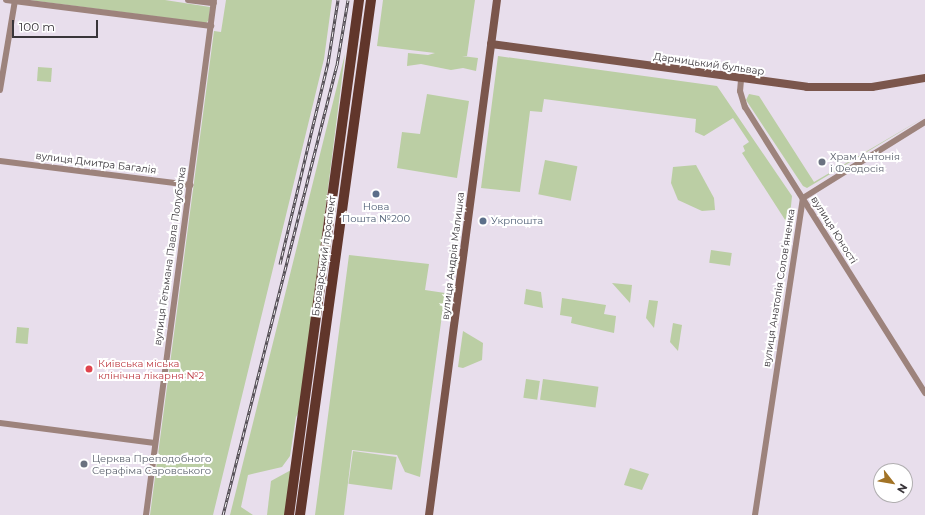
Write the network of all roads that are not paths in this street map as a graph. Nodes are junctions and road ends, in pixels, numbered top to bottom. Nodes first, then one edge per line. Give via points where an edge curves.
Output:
1 (6, 0) edge
2 (14, 0) edge
3 (188, 0) edge
4 (359, 0) edge
5 (371, 0) edge
6 (497, 0) edge
7 (214, 2) edge
8 (211, 26) junction
9 (491, 44) junction
10 (925, 78) edge
11 (741, 80) junction
12 (0, 90) edge
13 (925, 122) edge
14 (0, 161) edge
15 (190, 185) junction
16 (802, 198) junction
17 (925, 393) edge
18 (0, 423) edge
19 (155, 443) junction
20 (146, 515) edge
21 (289, 515) edge
22 (300, 515) edge
23 (429, 515) edge
24 (755, 515) edge

1 - 2 street
2 - 8 street
2 - 12 street
3 - 7 street
4 - 21 main road, Броварський проспект
5 - 22 main road, Броварський проспект
6 - 9 street, вулиця Андрія Малишка
7 - 8 street, вулиця Гетьмана Павла Полуботка
8 - 15 street, вулиця Гетьмана Павла Полуботка
9 - 11 street, Дарницький бульвар via 584,55
9 - 23 street, вулиця Андрія Малишка
10 - 11 street, Дарницький бульвар via 872,87 835,88
11 - 16 street, вулиця Анатолія Соловʼяненка via 740,91 745,107
13 - 16 street, вулиця Юності
14 - 15 street, вулиця Дмитра Багалія
15 - 19 street, вулиця Гетьмана Павла Полуботка
16 - 17 street, вулиця Юності
16 - 24 street, вулиця Анатолія Соловʼяненка
18 - 19 street
19 - 20 street, вулиця Гетьмана Павла Полуботка

